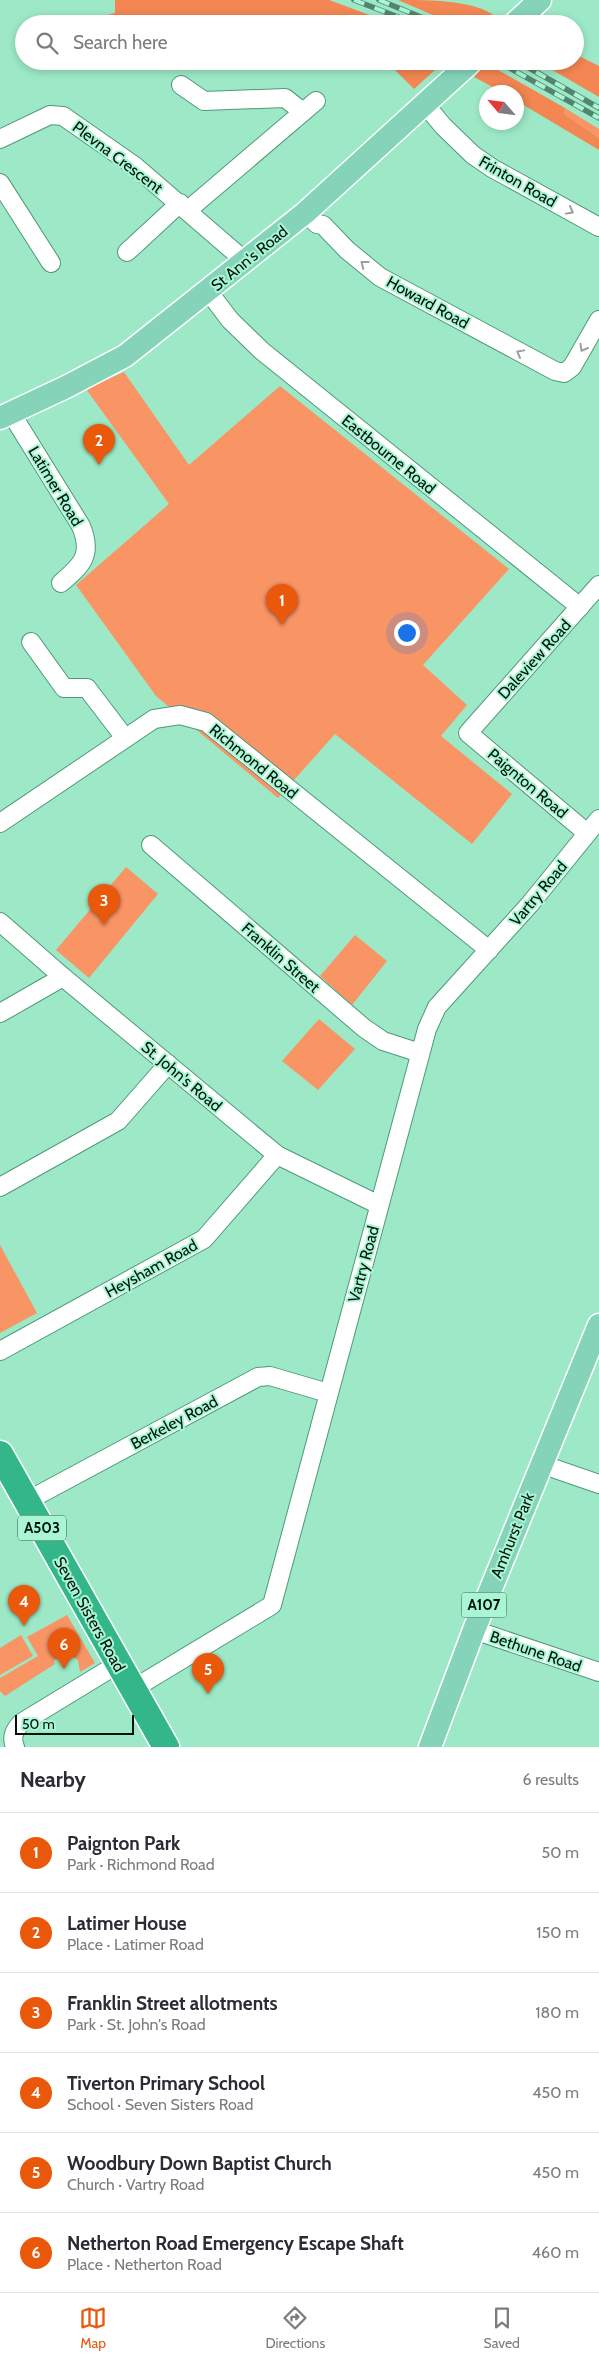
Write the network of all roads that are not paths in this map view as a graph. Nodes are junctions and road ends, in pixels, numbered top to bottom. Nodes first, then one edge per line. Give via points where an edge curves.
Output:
1 (540, 0) edge
2 (524, 15) edge
3 (462, 70) edge
4 (181, 85) dead end
5 (424, 103) junction
6 (0, 139) edge
7 (0, 183) edge
8 (184, 207) junction
9 (305, 213) junction
10 (599, 227) edge
11 (126, 252) dead end
12 (245, 261) junction
13 (51, 263) dead end
14 (208, 291) junction
15 (599, 320) edge
16 (6, 415) edge
17 (61, 584) dead end
18 (599, 585) edge
19 (580, 607) junction
20 (31, 642) dead end
21 (468, 733) joint
22 (125, 738) junction
23 (599, 819) edge
24 (0, 823) edge
25 (587, 833) junction
26 (151, 845) dead end
27 (0, 922) edge
28 (489, 950) junction
29 (63, 977) junction
30 (0, 1013) edge
31 (420, 1053) junction
32 (168, 1064) junction
33 (277, 1155) junction
34 (0, 1186) edge
35 (379, 1205) junction
36 (599, 1325) edge
37 (0, 1351) edge
38 (328, 1393) junction
39 (0, 1454) edge
40 (541, 1464) junction
41 (599, 1484) edge
42 (27, 1501) junction
43 (474, 1630) junction
44 (109, 1670) junction
45 (599, 1672) edge
46 (133, 1690) junction
47 (15, 1740) edge
48 (166, 1747) edge
49 (430, 1747) edge

1 - 2 main road
3 - 5 main road, St Ann's Road
4 - 8 street, Plevna Crescent via 204,101 285,98 310,106
5 - 9 main road, St Ann's Road
5 -> 10 street, Frinton Road via 473,155
6 - 8 street, Plevna Crescent via 43,118 58,115 108,147
7 - 13 street
8 - 11 street, Plevna Crescent
8 - 12 street, Plevna Crescent
9 - 12 main road, St Ann's Road
15 -> 9 street, Howard Road via 572,368 564,373 555,371 380,276
12 - 14 main road, St Ann's Road
14 - 16 main road, St Ann's Road via 125,356
14 - 19 street, Eastbourne Road via 230,320 262,352
16 - 17 street, Latimer Road via 81,526 86,539 82,565
18 - 19 street, Daleview Road
19 - 21 street, Daleview Road
20 - 22 street via 64,688 87,688
21 - 25 street, Paignton Road
22 - 24 street, Richmond Road
22 - 28 street, Richmond Road via 154,719 180,715 206,722
23 - 25 street, Vartry Road
25 - 28 street, Vartry Road
26 - 31 street, Franklin Street via 364,1028 383,1041
27 - 29 street, St. John's Road
28 - 31 street, Vartry Road via 437,1007
29 - 30 street
29 - 32 street, St. John's Road
31 - 35 street, Vartry Road
32 - 33 street, St. John's Road
32 - 34 street via 118,1121
33 - 35 street, St. John's Road
33 - 37 street, Heysham Road via 204,1240
35 - 38 street, Vartry Road
36 - 40 main road, Amhurst Park / A107
38 - 42 street, Berkeley Road via 270,1376 258,1377
38 - 46 street, Vartry Road via 272,1605
39 - 42 highway, Seven Sisters Road / A503
40 - 41 street
40 - 43 main road, Amhurst Park / A107
42 - 44 highway, Seven Sisters Road / A503
43 - 45 street, Bethune Road
43 - 49 main road, Amhurst Park / A107
44 - 46 highway, Seven Sisters Road / A503
44 - 47 street via 21,1723
46 - 48 highway, Seven Sisters Road / A503

